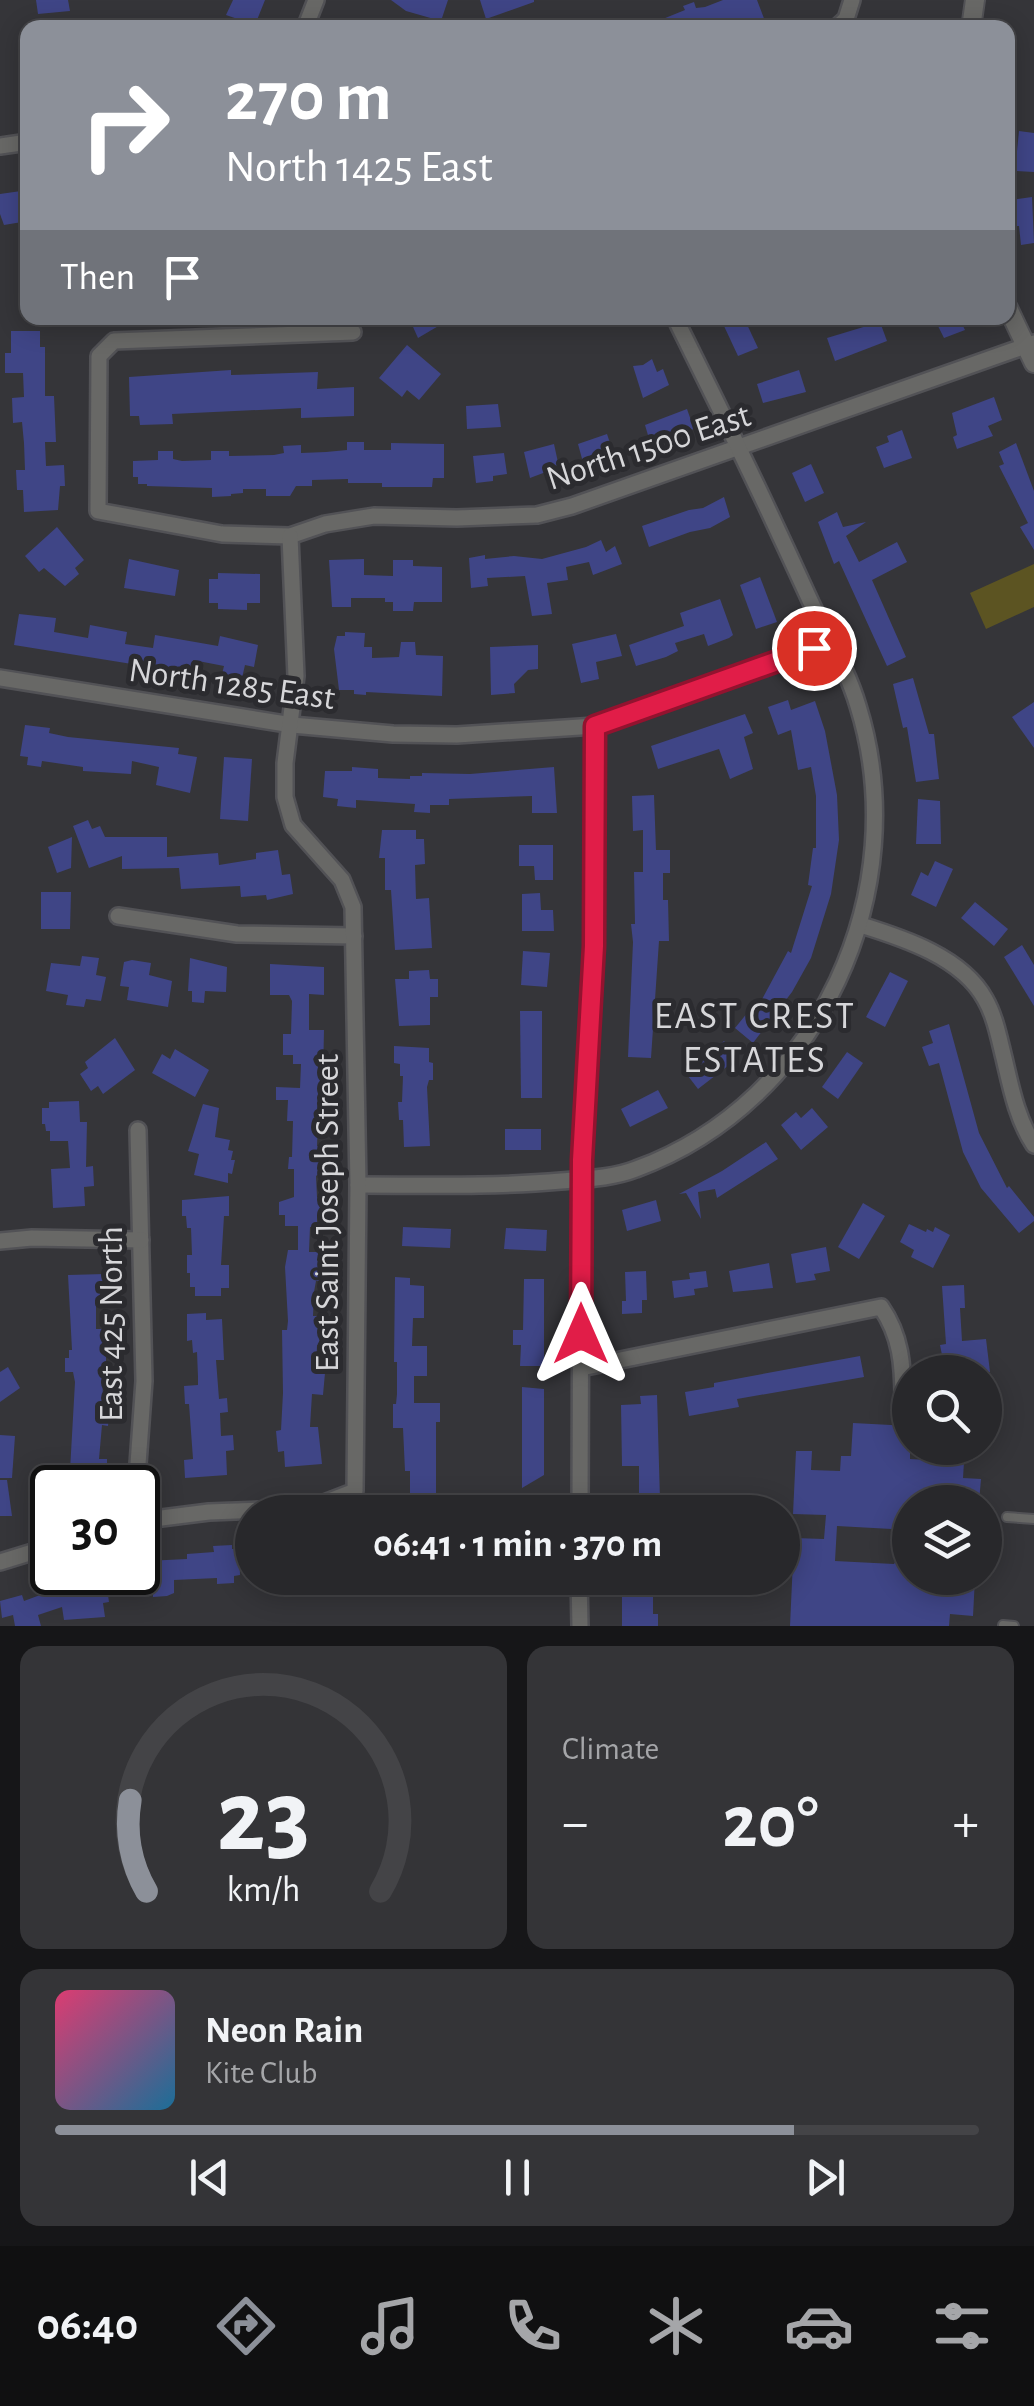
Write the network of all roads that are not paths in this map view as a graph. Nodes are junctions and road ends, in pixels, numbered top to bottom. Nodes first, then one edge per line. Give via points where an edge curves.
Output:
1 (1015, 319) edge
2 (679, 325) edge
3 (353, 332) dead end
4 (1030, 344) edge
5 (1034, 363) edge
6 (741, 448) junction
7 (290, 536) junction
8 (829, 643) junction
9 (0, 678) edge
10 (292, 725) junction
11 (595, 726) junction
12 (118, 916) dead end
13 (861, 925) junction
14 (354, 936) junction
15 (138, 1130) dead end
16 (1034, 1146) edge
17 (582, 1179) junction
18 (358, 1185) junction
19 (141, 1240) junction
20 (0, 1242) edge
21 (901, 1355) edge
22 (581, 1368) junction
23 (138, 1465) edge
24 (580, 1495) edge
25 (1007, 1517) dead end
26 (160, 1519) edge
27 (1034, 1519) edge
28 (30, 1553) edge
29 (0, 1562) edge
30 (579, 1595) edge
31 (1003, 1625) edge
32 (580, 1626) edge
33 (1014, 1626) edge

1 - 4 street
2 - 6 street
3 - 7 street, North 1500 East via 114,341 99,356 98,511 222,534
4 - 5 street
4 - 6 street, North 1500 East
6 - 7 street, North 1500 East via 537,514 374,516
6 - 8 street
7 - 10 street, East Saint Joseph Street
8 - 11 street, North 1285 East
8 - 13 street via 858,702 871,757 875,817
9 - 10 street, North 1285 East
10 - 11 street, North 1285 East via 457,735
10 - 14 street, East Saint Joseph Street via 285,797 293,825 342,880 353,907
11 - 17 street via 594,946
12 - 14 street via 237,934
13 - 16 street via 924,946 984,996 1012,1096
13 - 17 street via 843,974 806,1038 773,1078 685,1146 634,1170
14 - 18 street, East Saint Joseph Street
15 - 19 street, East 425 North
17 - 18 street via 496,1187
17 - 22 street
18 - 26 street, East Saint Joseph Street via 355,1491 311,1508
19 - 20 street
19 - 23 street, East 425 North
21 - 22 street via 881,1307
22 - 24 street
25 - 27 lane
28 - 29 street
30 - 32 street
31 - 33 lane

